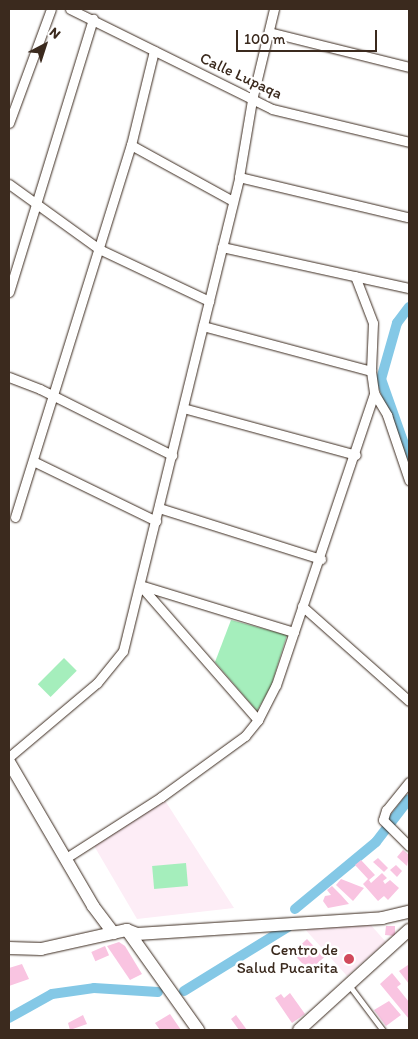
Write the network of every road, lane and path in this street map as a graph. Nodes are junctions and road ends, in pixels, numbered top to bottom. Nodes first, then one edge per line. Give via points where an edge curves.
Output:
1 (51, 9) edge
2 (70, 9) edge
3 (274, 9) edge
4 (92, 19) junction
5 (269, 32) junction
6 (154, 50) junction
7 (409, 67) edge
8 (252, 100) junction
9 (9, 123) edge
10 (409, 142) edge
11 (131, 145) junction
12 (239, 177) junction
13 (9, 184) edge
14 (233, 201) junction
15 (38, 204) junction
16 (407, 216) dead end
17 (222, 247) junction
18 (99, 249) junction
19 (355, 276) junction
20 (409, 288) edge
21 (9, 292) edge
22 (209, 301) junction
23 (203, 326) junction
24 (371, 371) junction
25 (9, 377) edge
26 (374, 393) junction
27 (53, 396) junction
28 (184, 408) junction
29 (172, 455) junction
30 (356, 455) junction
31 (33, 461) junction
32 (409, 480) edge
33 (159, 508) junction
34 (15, 517) dead end
35 (156, 521) junction
36 (321, 559) junction
37 (140, 585) junction
38 (302, 606) junction
39 (294, 632) junction
40 (409, 701) edge
41 (258, 720) junction
42 (9, 757) edge
43 (11, 771) edge
44 (409, 782) edge
45 (409, 846) edge
46 (66, 858) junction
47 (409, 912) edge
48 (127, 930) junction
49 (409, 930) edge
50 (113, 933) junction
51 (9, 948) edge
52 (350, 986) junction
53 (198, 1030) edge
54 (299, 1030) edge
55 (383, 1030) edge

1 - 9 street
2 - 4 street, Calle Lupaqa
3 - 5 street
4 - 6 street, Calle Lupaqa
4 - 15 street
5 - 7 street
5 - 8 street
6 - 8 street, Calle Lupaqa
6 - 11 street
8 - 10 street, Calle Lupaqa via 272,109
8 - 12 street
11 - 14 street
11 - 18 street
12 - 14 street
12 - 16 street
13 - 15 street
14 - 17 street
15 - 18 street
15 - 21 street
17 - 19 street
17 - 22 street
18 - 22 street
18 - 27 street
19 - 20 street
19 - 24 street via 373,324
22 - 23 street
23 - 24 street
23 - 28 street
24 - 26 street
25 - 27 street
26 - 30 street
26 - 32 street via 387,415
27 - 29 street
27 - 31 street
28 - 29 street
28 - 30 street
29 - 33 street
30 - 36 street
31 - 34 street
31 - 35 street
33 - 35 street
33 - 36 street
35 - 37 street
36 - 38 street
37 - 39 street
37 - 41 street
37 - 42 street via 123,651 112,667
38 - 39 street
38 - 40 street
39 - 41 street via 276,685
41 - 46 street via 245,736 161,797
43 - 46 street
44 - 45 street via 386,810 383,820
46 - 50 street
47 - 48 street via 382,918 137,934
48 - 50 street
48 - 53 street
49 - 52 street
50 - 51 street via 41,949
52 - 54 street
52 - 55 lane

